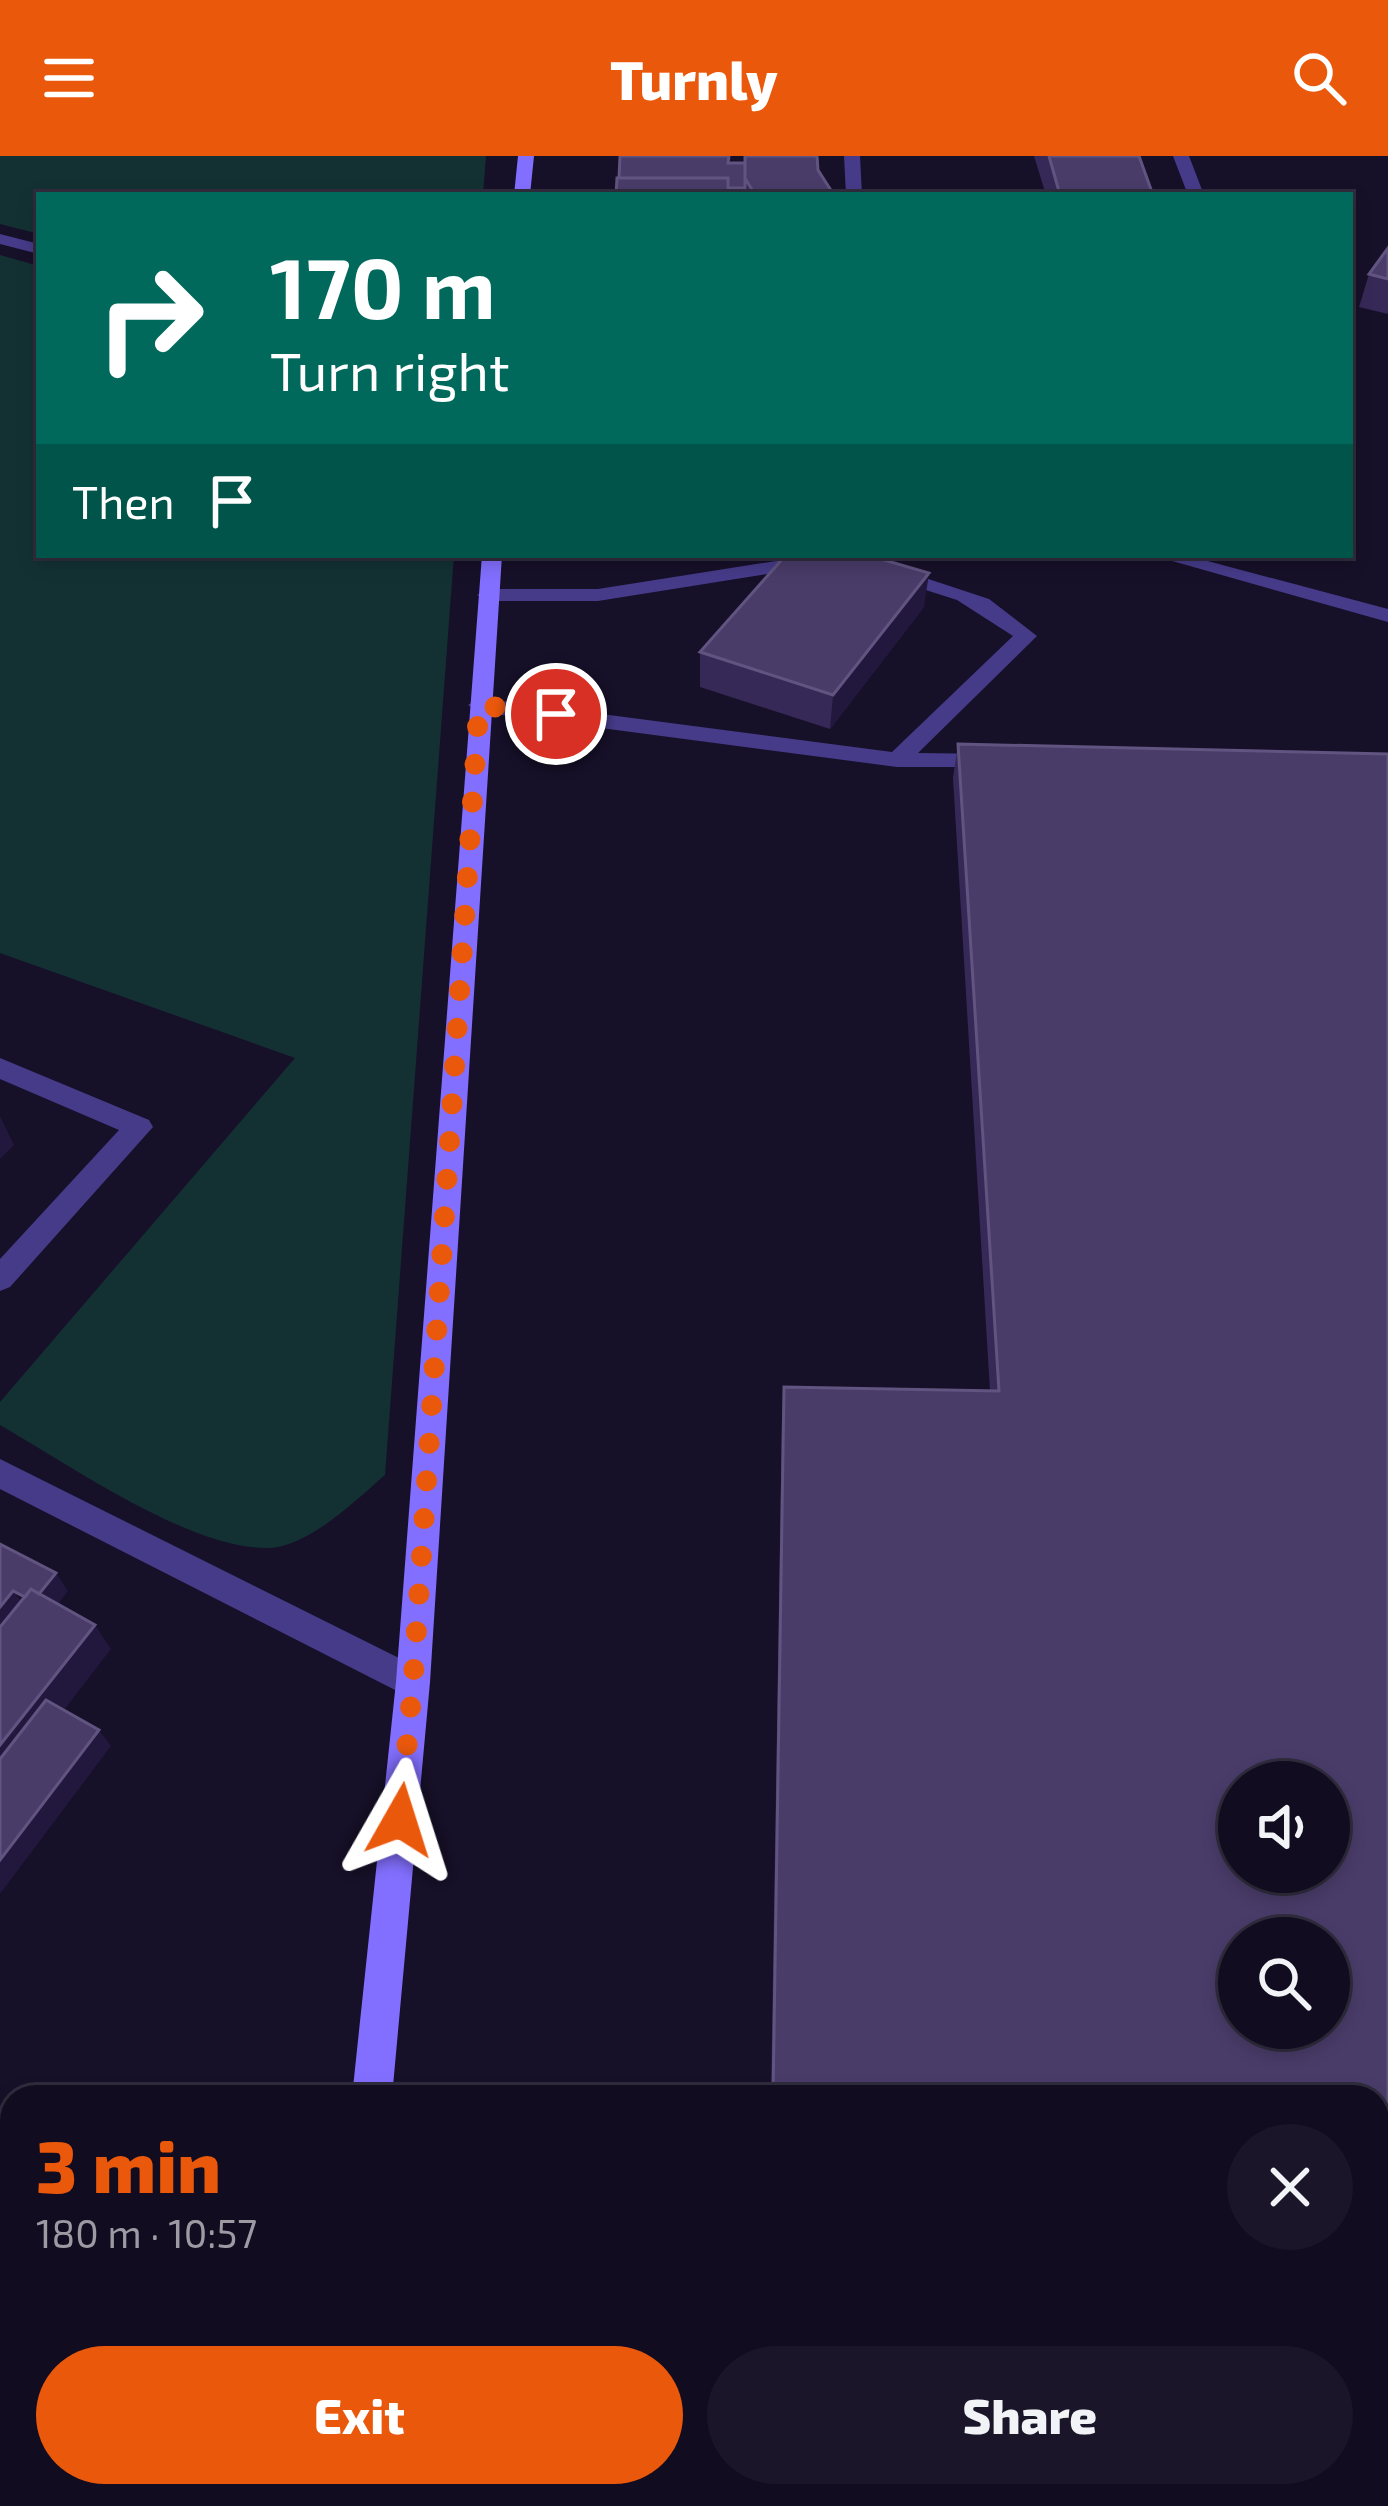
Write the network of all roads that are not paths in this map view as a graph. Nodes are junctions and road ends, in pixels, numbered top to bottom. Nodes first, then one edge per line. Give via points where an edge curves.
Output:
1 (526, 156) edge
2 (852, 156) edge
3 (1181, 156) edge
4 (522, 192) edge
5 (854, 192) edge
6 (1195, 192) edge
7 (0, 238) edge
8 (36, 248) edge
9 (492, 558) edge
10 (1172, 558) edge
11 (841, 563) edge
12 (877, 570) edge
13 (488, 595) junction
14 (1388, 616) edge
15 (479, 705) junction
16 (897, 760) junction
17 (1014, 762) edge
18 (0, 1068) edge
19 (0, 1279) edge
20 (0, 1473) edge
21 (413, 1682) junction
22 (373, 2085) edge

1 - 4 street
2 - 5 street
3 - 6 street
7 - 8 street
9 - 13 street
10 - 14 street
11 - 13 street via 807,560 598,595
12 - 16 street via 969,599 1026,636
13 - 15 street
15 - 16 street
15 - 21 street
16 - 17 street
18 - 19 street via 139,1127
20 - 21 street
21 - 22 street

